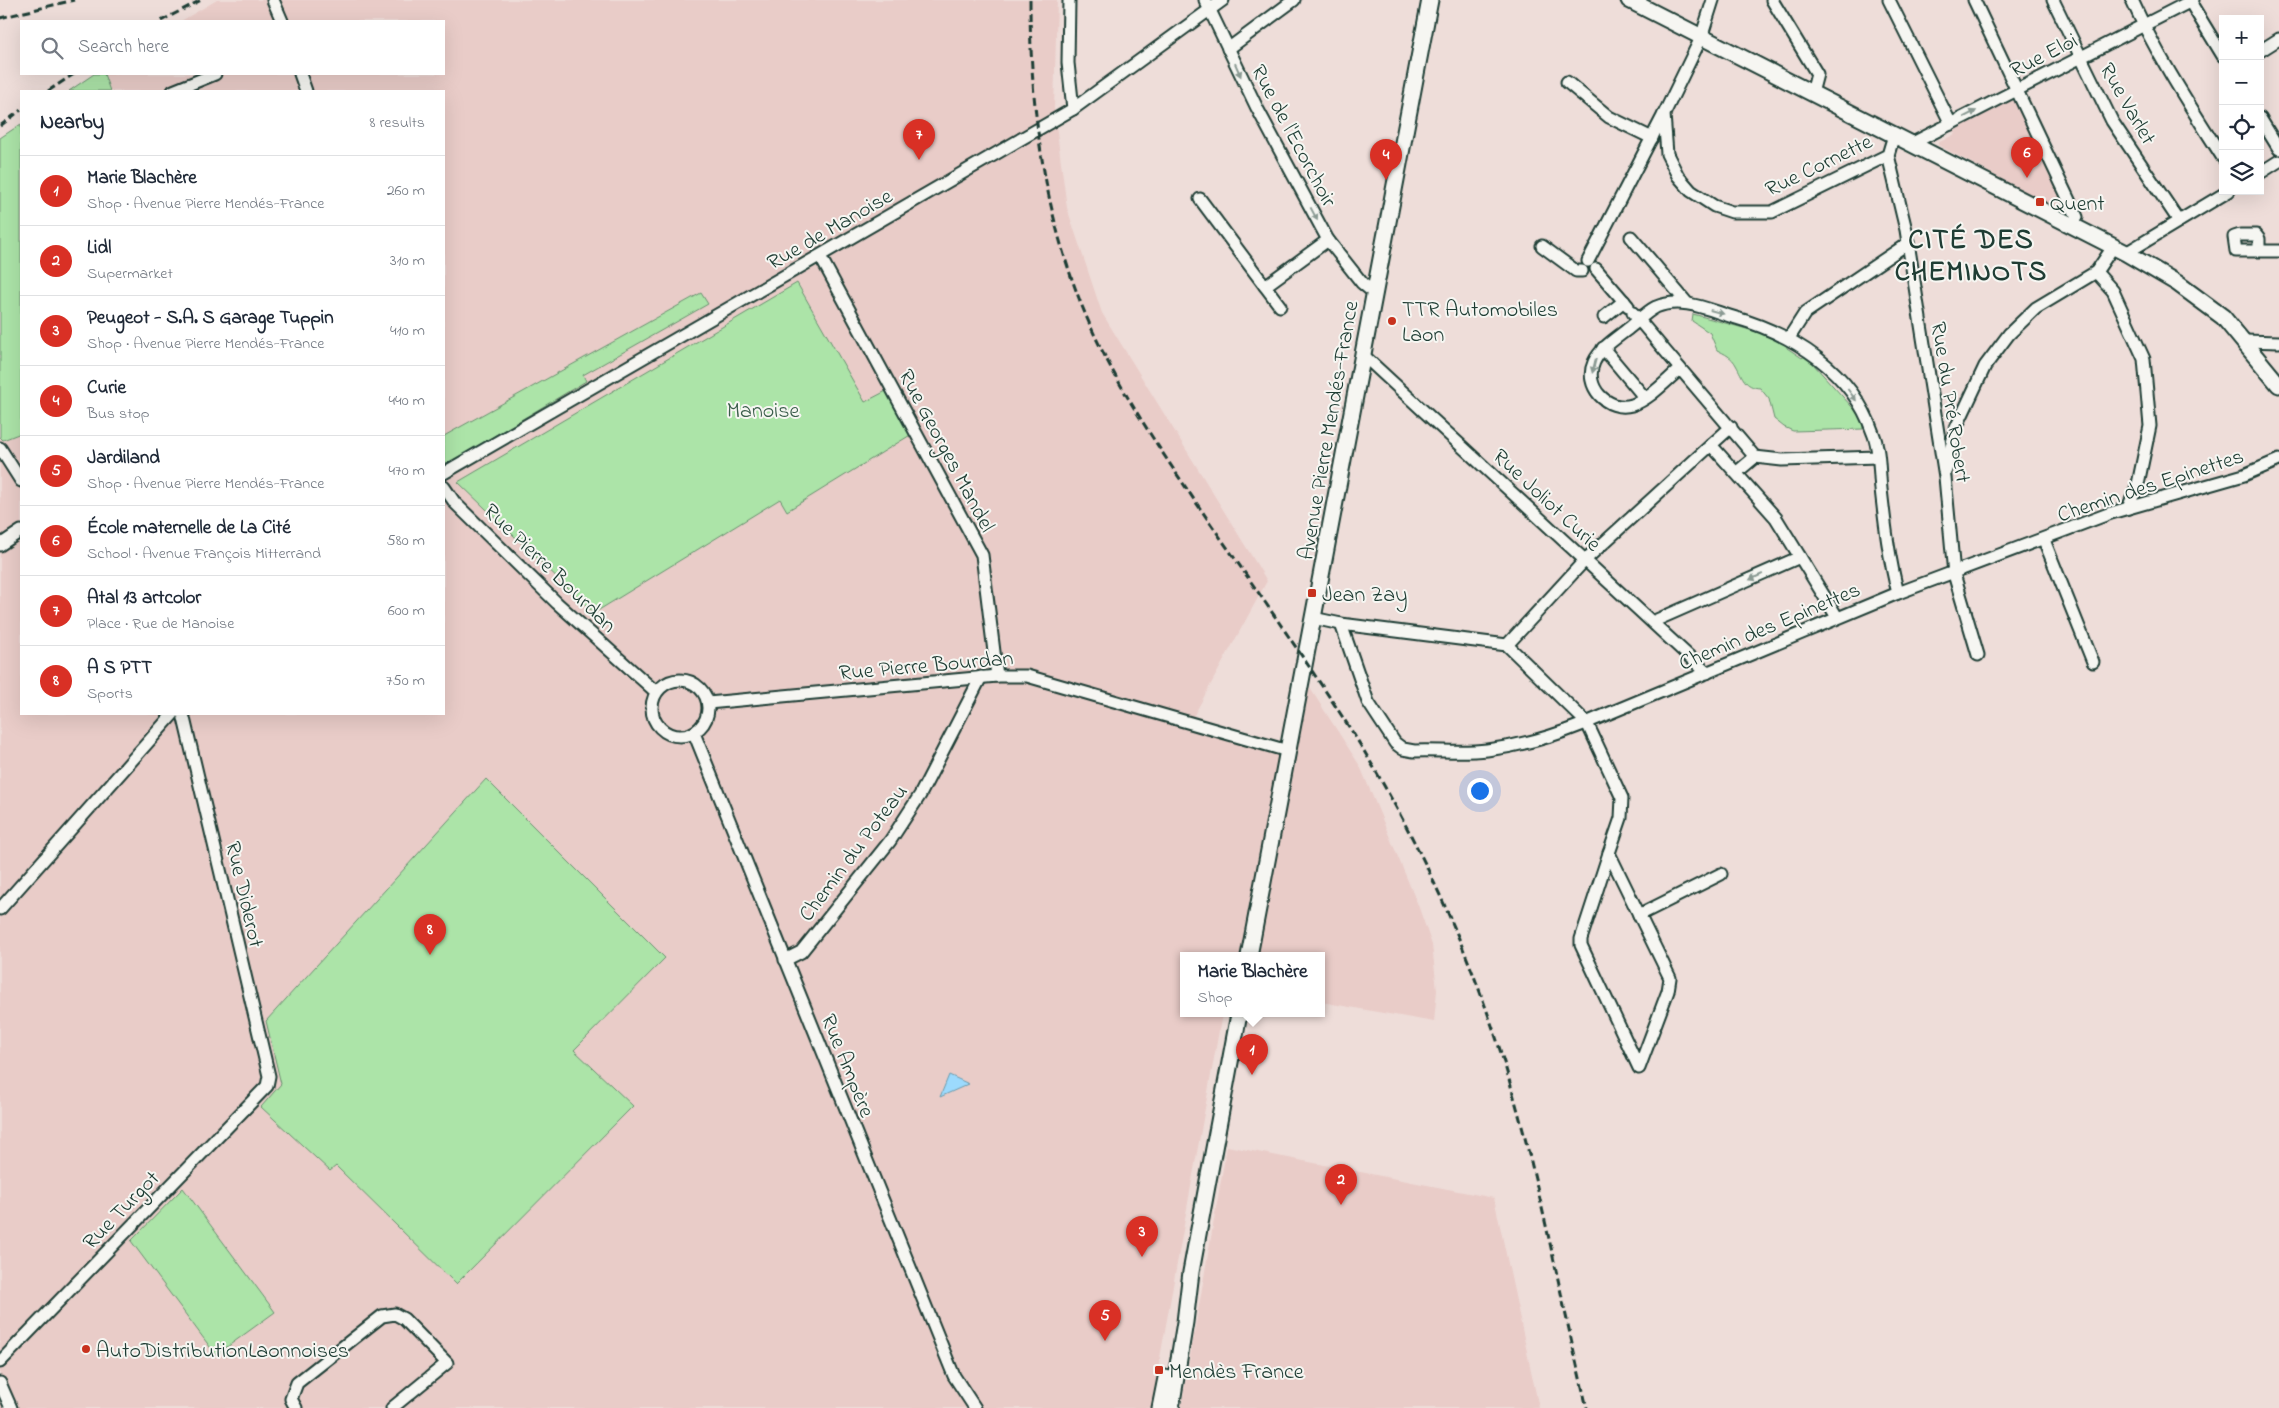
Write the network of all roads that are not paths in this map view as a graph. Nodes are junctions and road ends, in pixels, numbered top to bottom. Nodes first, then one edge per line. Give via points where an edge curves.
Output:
1 (273, 0) edge
2 (1070, 0) edge
3 (1223, 0) edge
4 (1294, 0) edge
5 (1430, 0) edge
6 (1630, 0) edge
7 (1713, 0) edge
8 (1772, 0) edge
9 (1889, 0) edge
10 (1974, 0) edge
11 (2053, 0) edge
12 (2132, 0) edge
13 (2191, 1) edge
14 (1208, 5) edge
15 (282, 20) edge
16 (2144, 25) junction
17 (1701, 37) junction
18 (2279, 40) edge
19 (2264, 48) edge
20 (1228, 49) junction
21 (2219, 49) edge
22 (2081, 57) junction
23 (212, 75) edge
24 (299, 75) edge
25 (1567, 82) dead end
26 (175, 90) edge
27 (306, 90) edge
28 (2016, 90) junction
29 (1812, 93) junction
30 (1073, 109) junction
31 (1664, 114) junction
32 (1951, 124) junction
33 (2264, 125) edge
34 (1894, 135) junction
35 (1649, 143) junction
36 (1911, 144) junction
37 (2279, 149) edge
38 (2219, 152) edge
39 (1667, 154) junction
40 (1888, 154) junction
41 (2279, 162) edge
42 (2264, 171) edge
43 (2223, 195) edge
44 (1200, 199) dead end
45 (2179, 222) junction
46 (2073, 226) junction
47 (1631, 236) dead end
48 (1328, 240) junction
49 (1908, 244) junction
50 (1542, 246) dead end
51 (2119, 250) junction
52 (2258, 250) dead end
53 (2279, 251) edge
54 (820, 256) junction
55 (1589, 267) junction
56 (2096, 272) junction
57 (1265, 286) junction
58 (1374, 293) junction
59 (1686, 303) junction
60 (1280, 306) dead end
61 (1631, 310) junction
62 (1604, 317) dead end
63 (1789, 338) junction
64 (2245, 341) junction
65 (2279, 342) edge
66 (1603, 348) junction
67 (1362, 355) junction
68 (1680, 368) junction
69 (2279, 385) edge
70 (1645, 398) junction
71 (1731, 426) junction
72 (1710, 445) junction
73 (0, 448) edge
74 (1756, 457) junction
75 (1878, 457) junction
76 (2279, 460) edge
77 (445, 472) edge
78 (1736, 473) junction
79 (1945, 477) junction
80 (20, 479) edge
81 (445, 488) edge
82 (2128, 508) junction
83 (20, 533) edge
84 (2044, 540) junction
85 (0, 545) edge
86 (1800, 557) junction
87 (1585, 560) junction
88 (1954, 574) junction
89 (1898, 593) junction
90 (1837, 617) junction
91 (1313, 618) junction
92 (1652, 622) junction
93 (1341, 624) junction
94 (1507, 645) junction
95 (1978, 655) dead end
96 (2093, 662) dead end
97 (1707, 673) junction
98 (997, 676) junction
99 (981, 677) junction
100 (656, 692) junction
101 (708, 704) junction
102 (173, 715) edge
103 (174, 715) edge
104 (1587, 723) junction
105 (694, 733) junction
106 (1288, 751) junction
107 (1609, 853) junction
108 (1722, 874) dead end
109 (0, 909) edge
110 (1639, 915) junction
111 (1251, 952) edge
112 (785, 960) junction
113 (1238, 1017) edge
114 (268, 1083) joint
115 (1191, 1272) junction
116 (0, 1362) edge
117 (0, 1382) edge
118 (11, 1408) edge
119 (296, 1408) edge
120 (392, 1408) edge
121 (975, 1408) edge
122 (1160, 1408) edge
123 (1171, 1408) edge

1 - 15 street
2 - 30 street via 1068,63
3 - 14 street, Rue de Manoise
4 - 20 street, Rue de l'Ecorchoir
5 - 58 main road, Avenue Pierre Mendés-France
6 - 17 main road
7 - 17 street, Rue Cornette
8 - 29 street via 1816,74
9 - 32 street
10 - 28 street
11 - 22 street, Rue Varlet
12 - 16 street
13 - 16 street, Rue Eloi
13 - 21 street
14 - 20 street, Rue de l'Ecorchoir
14 - 30 street, Rue de Manoise
16 - 22 street, Rue Eloi
16 - 38 street
17 - 29 main road
17 - 31 street, Rue Cornette
18 - 19 street
20 -> 48 street, Rue de l'Ecorchoir
22 - 28 street, Rue Eloi
22 - 45 street, Rue Varlet via 2112,121
23 - 26 street
24 - 27 street
25 - 35 street via 1609,117
32 -> 28 street, Rue Eloi
28 - 46 street via 2077,217
29 - 34 main road
30 - 54 street, Rue de Manoise
31 - 35 street
31 - 39 street, Rue Cornette
32 - 36 street, Rue Eloi
33 - 37 street
34 - 36 main road
34 - 40 street, Rue Cornette
35 - 39 street
35 - 55 street
36 - 46 main road
39 - 40 street, Rue Cornette via 1678,176 1691,191 1714,206 1732,212 1772,212
40 - 49 street, Rue du Pré Robert
41 - 42 street
43 - 45 street
44 - 57 street
45 - 51 street
46 - 51 main road
47 - 59 street
48 - 57 street, Rue de l'Ecorchoir
48 - 58 street, Rue de l'Ecorchoir via 1362,283
49 - 63 street via 1804,313
49 - 79 street, Rue du Pré Robert
50 - 55 street via 1576,271
51 - 56 street
51 - 64 main road via 2177,282 2205,302 2224,317
52 - 53 street
54 - 77 street, Rue de Manoise
54 - 98 street, Rue Georges Mandel via 982,555
55 - 61 street
56 - 79 street via 2036,308 2008,334 1985,366 1955,430
56 - 82 street via 2113,291 2144,359 2150,426 2138,484
57 - 60 street
58 - 67 main road, Avenue Pierre Mendés-France
59 - 61 street via 1662,305 1650,311
59 -> 63 street via 1742,319
61 - 62 street
61 - 66 street
61 - 68 street
63 -> 75 street via 1816,355 1853,395 1874,433
64 - 65 street
64 - 69 main road
66 - 70 street
66 -> 70 street via 1592,368 1594,386 1600,396 1608,403 1620,406 1632,405
67 - 87 street, Rue Joliot Curie
67 - 91 main road, Avenue Pierre Mendés-France
68 - 70 street
68 - 71 street
71 - 72 street
71 - 74 street
72 - 78 street
72 - 87 street
73 - 80 street
74 - 75 street via 1782,460
74 - 78 street
75 - 89 street via 1888,551
76 - 82 street, Chemin des Epinettes via 2244,475
78 - 86 street via 1776,518
79 - 88 street, Rue du Pré Robert
81 - 100 street, Rue Pierre Bourdan via 455,503 557,603
82 - 84 street, Chemin des Epinettes
83 - 85 street
84 - 88 street, Chemin des Epinettes
84 - 96 street
86 - 90 street
86 -> 92 street
87 - 92 street, Rue Joliot Curie
87 - 94 street
88 - 89 street, Chemin des Epinettes
88 - 95 street, Rue du Pré Robert
89 - 90 street, Chemin des Epinettes
90 - 97 street, Chemin des Epinettes
91 - 93 street
91 - 106 main road, Avenue Pierre Mendés-France
92 - 97 street, Rue Joliot Curie
93 - 94 street
93 - 104 street, Chemin des Epinettes via 1368,702 1395,743 1403,749 1485,750 1544,738
94 - 104 street
97 - 104 street, Chemin des Epinettes
98 - 99 street, Rue Pierre Bourdan
98 - 106 street, Rue Pierre Bourdan via 1027,676
99 - 101 street, Rue Pierre Bourdan
99 - 112 street, Chemin du Poteau via 920,795 890,841 801,952
100 - 101 street via 670,681 686,680 701,688
100 - 105 street via 651,706 657,725 675,736
101 - 105 street via 705,722
102 - 109 street
103 - 114 street, Rue Diderot via 269,1076
104 - 107 street via 1622,798 1621,818
105 - 112 street, Rue Ampère
106 - 111 main road, Avenue Pierre Mendés-France
107 - 110 street
107 - 110 street via 1581,945 1639,1068 1670,983
108 - 110 street
112 - 121 street, Rue Ampère via 954,1376
113 - 115 main road
114 - 116 street, Rue Turgot
115 - 122 main road via 1177,1320
115 - 123 main road
117 - 118 street
119 - 120 street via 291,1399 297,1383 382,1316 395,1314 404,1319 447,1363

